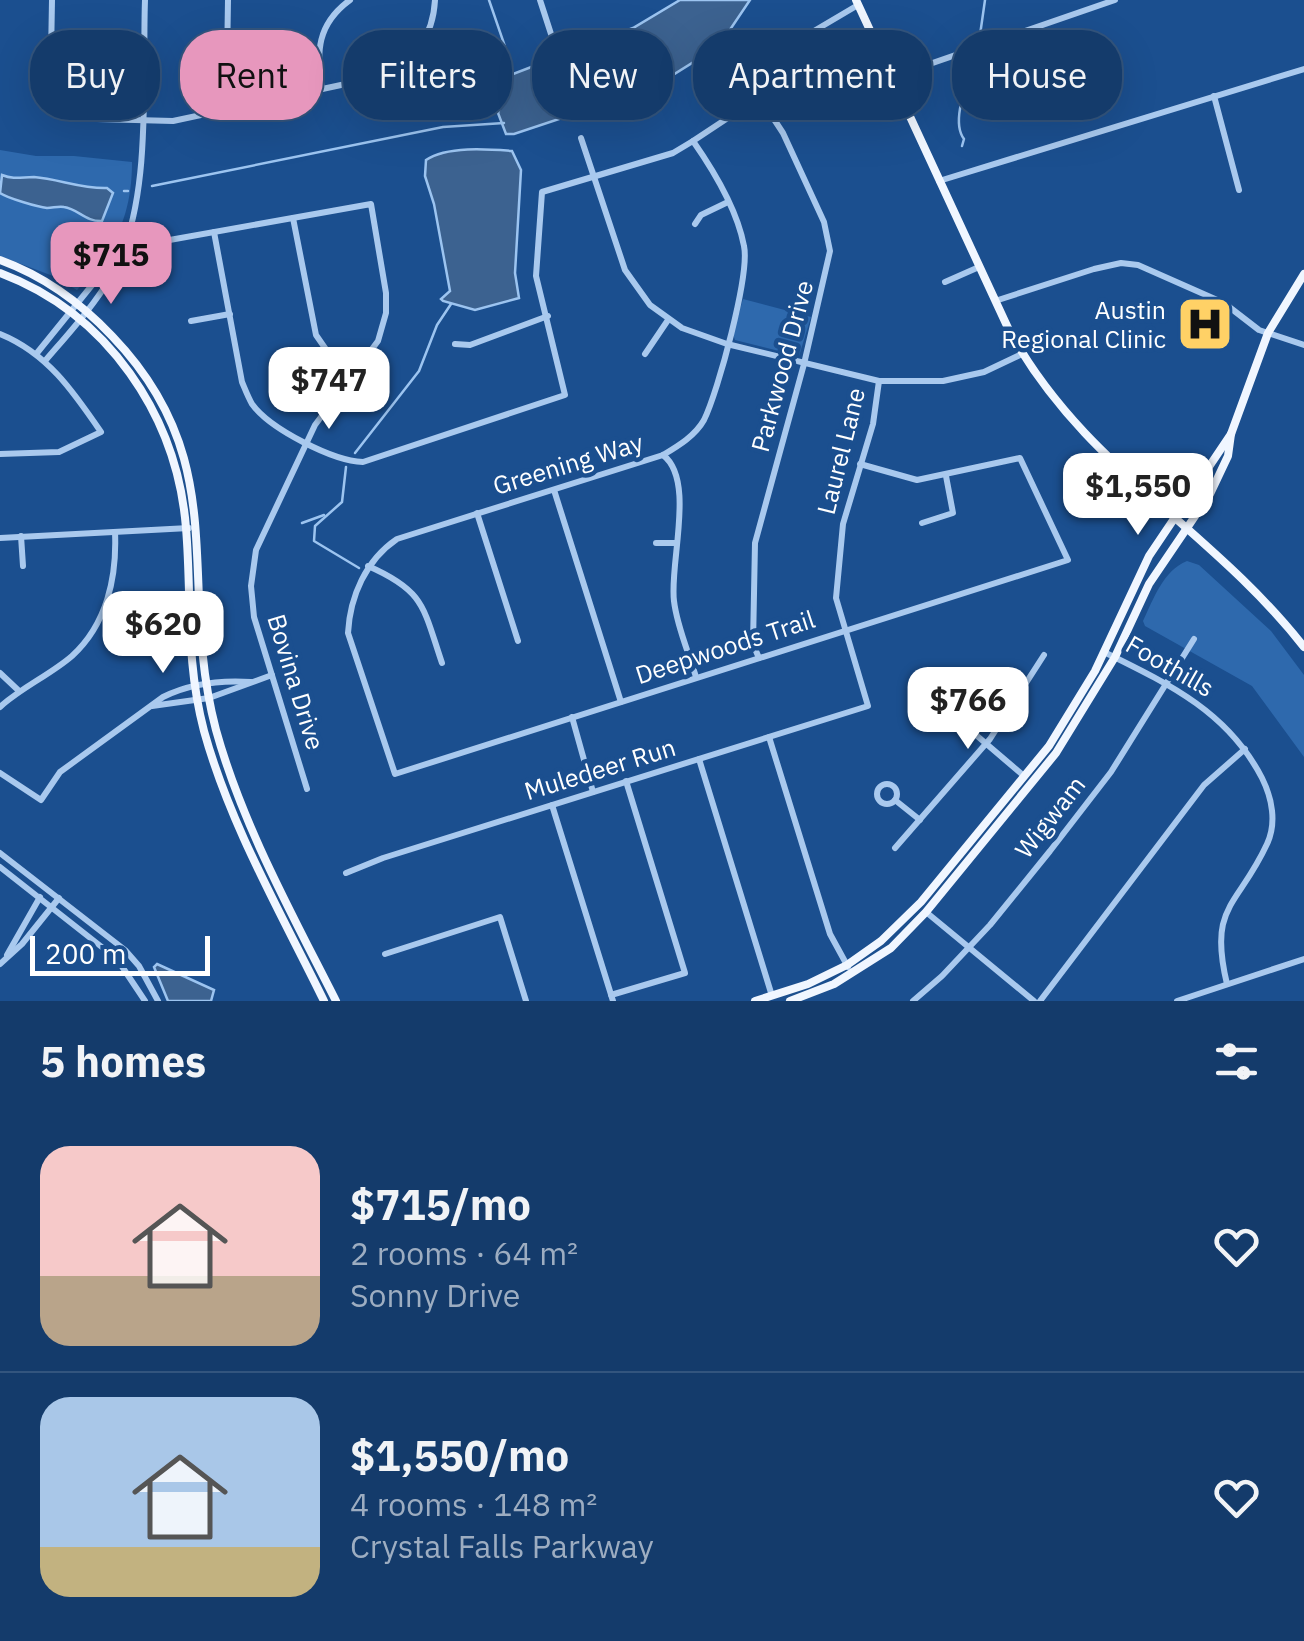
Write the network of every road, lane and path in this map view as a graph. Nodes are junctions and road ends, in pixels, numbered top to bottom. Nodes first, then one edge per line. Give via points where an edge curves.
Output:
1 (52, 0) edge
2 (144, 0) edge
3 (228, 0) edge
4 (350, 0) edge
5 (435, 0) edge
6 (540, 0) edge
7 (1114, 0) edge
8 (857, 3) edge
9 (51, 30) edge
10 (144, 30) edge
11 (228, 30) edge
12 (323, 30) edge
13 (429, 30) edge
14 (549, 30) edge
15 (816, 30) edge
16 (870, 30) edge
17 (932, 63) edge
18 (1304, 69) edge
19 (1214, 96) junction
20 (142, 120) joint
21 (180, 120) edge
22 (726, 120) edge
23 (774, 120) edge
24 (912, 120) edge
25 (581, 138) dead end
26 (693, 141) junction
27 (593, 176) junction
28 (939, 182) junction
29 (1239, 190) dead end
30 (728, 202) junction
31 (294, 218) junction
32 (694, 224) dead end
33 (214, 232) junction
34 (128, 236) junction
35 (125, 244) junction
36 (0, 260) edge
37 (980, 267) junction
38 (0, 273) edge
39 (1304, 274) edge
40 (945, 282) dead end
41 (995, 301) junction
42 (77, 302) junction
43 (87, 310) junction
44 (69, 312) junction
45 (230, 314) junction
46 (548, 316) junction
47 (79, 320) junction
48 (668, 320) junction
49 (190, 321) dead end
50 (1268, 332) junction
51 (0, 334) edge
52 (455, 344) dead end
53 (727, 344) junction
54 (1304, 345) edge
55 (36, 353) junction
56 (645, 354) dead end
57 (1022, 354) junction
58 (45, 362) junction
59 (804, 364) junction
60 (352, 378) junction
61 (879, 382) junction
62 (1231, 434) junction
63 (307, 441) junction
64 (0, 454) edge
65 (663, 455) junction
66 (860, 464) junction
67 (946, 476) junction
68 (554, 490) junction
69 (477, 514) junction
70 (1174, 520) junction
71 (922, 523) dead end
72 (186, 528) junction
73 (198, 528) junction
74 (1186, 529) junction
75 (115, 532) junction
76 (21, 536) junction
77 (0, 538) edge
78 (656, 542) dead end
79 (677, 543) junction
80 (23, 566) dead end
81 (368, 566) junction
82 (1138, 579) junction
83 (1149, 584) junction
84 (845, 630) junction
85 (1194, 639) dead end
86 (518, 641) dead end
87 (1304, 647) edge
88 (1104, 652) junction
89 (1044, 655) dead end
90 (1115, 657) junction
91 (759, 658) junction
92 (442, 663) dead end
93 (0, 673) edge
94 (272, 675) junction
95 (696, 678) junction
96 (251, 682) junction
97 (1164, 683) junction
98 (206, 685) junction
99 (953, 685) dead end
100 (195, 687) junction
101 (18, 690) junction
102 (209, 698) junction
103 (197, 701) junction
104 (621, 702) junction
105 (151, 706) junction
106 (868, 706) joint
107 (0, 707) edge
108 (572, 717) junction
109 (769, 737) junction
110 (985, 744) junction
111 (1245, 749) junction
112 (699, 758) junction
113 (0, 773) edge
114 (395, 774) joint
115 (1029, 780) junction
116 (626, 782) junction
117 (307, 789) dead end
118 (593, 792) junction
119 (895, 800) dead end
120 (552, 804) junction
121 (920, 820) junction
122 (895, 848) dead end
123 (0, 853) edge
124 (0, 867) edge
125 (346, 873) dead end
126 (46, 888) junction
127 (40, 898) junction
128 (58, 898) junction
129 (50, 906) junction
130 (926, 912) junction
131 (968, 948) junction
132 (385, 954) dead end
133 (6, 956) junction
134 (1304, 959) edge
135 (0, 964) edge
136 (850, 970) junction
137 (1227, 984) junction
138 (772, 996) junction
139 (612, 998) edge
140 (916, 1000) edge
141 (145, 1001) edge
142 (158, 1001) edge
143 (324, 1001) edge
144 (336, 1001) edge
145 (526, 1001) edge
146 (755, 1001) edge
147 (790, 1001) edge
148 (1037, 1001) edge
149 (1177, 1001) edge

1 - 9 street
2 - 10 street
3 - 11 street
4 - 12 street
5 - 13 street
6 - 14 street
7 - 17 street
8 - 15 street
8 - 16 main road
18 - 19 street
19 - 28 street
19 - 29 street
20 - 21 street
20 - 34 street
22 - 26 street
23 - 59 street, Parkwood Drive via 830,244
24 - 28 main road
25 - 27 street
26 - 27 street
26 - 30 street, Greening Way
27 - 46 street via 542,192 536,276
27 - 48 street via 624,270
28 - 37 main road
30 - 32 street
30 - 53 street, Greening Way via 746,259
31 - 33 street
31 - 60 street via 316,335
31 - 60 street, Bovina Drive via 371,204 386,313 372,353
33 - 34 street via 164,241
33 - 45 street
34 - 35 street
35 - 42 street
35 - 43 street
36 - 42 main road
37 - 40 street
37 - 41 main road
38 - 44 main road
39 - 50 main road
41 - 50 street via 1094,268 1138,264 1224,303
41 - 57 main road
42 - 43 main road
42 - 44 street
43 - 47 street
43 - 73 main road via 162,400 192,483
44 - 47 main road
44 - 55 street
45 - 49 street
45 - 63 street via 252,404
46 - 52 street via 470,345
46 - 63 street via 565,396 363,462
47 - 58 street
47 - 72 main road via 132,372 152,406 175,463
48 - 53 street
48 - 56 street
50 - 54 street
50 - 62 main road
51 - 55 street
53 - 59 street
53 - 65 street, Greening Way via 703,421
55 - 58 street
57 - 61 street via 943,381
57 - 70 main road via 1086,438
58 - 64 street via 68,383 100,432 59,452
59 - 61 street
59 - 91 street, Parkwood Drive via 755,543 753,644
60 - 63 street, Bovina Drive
61 - 66 street, Laurel Lane
62 - 70 main road
62 - 74 main road via 1222,469
63 - 94 street, Bovina Drive via 252,568 251,601
65 - 68 street, Greening Way
65 - 79 street via 678,491
66 - 67 street via 908,479
66 - 84 street, Laurel Lane via 843,524 836,598
67 - 71 street via 953,513
67 - 84 street, Deepwoods Trail via 1020,458 1068,560
68 - 69 street, Greening Way
68 - 104 street
69 - 81 street, Greening Way via 397,538
69 - 86 street
70 - 74 main road
70 - 82 main road
72 - 73 street
72 - 75 street
72 - 100 main road
73 - 98 main road
74 - 83 main road
74 - 87 main road
75 - 76 street
75 - 101 street via 111,591 91,634 71,656
76 - 77 street
76 - 80 street
78 - 79 street
79 - 95 street via 674,605
81 - 92 street via 416,596
81 - 114 street, Greening Way via 348,633
82 - 83 main road
82 - 88 main road
83 - 90 main road
84 - 91 street, Deepwoods Trail
84 - 106 street, Laurel Lane
85 - 97 street, Wigwam
88 - 90 street, Foothills
88 - 115 main road
89 - 110 street
90 - 97 street, Foothills
90 - 115 main road via 1075,726
91 - 95 street, Deepwoods Trail
93 - 101 street
94 - 96 street
94 - 117 street, Bovina Drive
95 - 104 street, Deepwoods Trail
96 - 98 street
96 - 102 street
97 - 111 street, Foothills via 1212,712
97 - 131 street, Wigwam via 1111,772
98 - 100 street
98 - 102 main road
99 - 110 street
100 - 103 main road
100 - 105 street
101 - 107 street
102 - 103 street
102 - 144 main road via 228,766
103 - 105 street
103 - 143 main road via 277,911
104 - 108 street, Deepwoods Trail
105 - 113 street via 60,772 41,800
106 - 109 street, Muledeer Run
108 - 114 street, Deepwoods Trail
108 - 118 street
109 - 112 street, Muledeer Run
109 - 136 street via 830,934
110 - 115 street
110 - 121 street
111 - 137 street, Foothills via 1268,790 1272,817 1270,840 1221,924
111 - 148 street via 1204,785
112 - 116 street, Muledeer Run
112 - 138 street
115 - 130 main road
115 - 136 main road via 904,922
116 - 118 street, Muledeer Run
116 - 139 street via 686,973
118 - 120 street, Muledeer Run
119 - 121 street
120 - 125 street, Muledeer Run
120 - 139 street
121 - 122 street
123 - 126 street
124 - 127 street
126 - 127 street
126 - 128 street
127 - 129 street
127 - 133 street
128 - 129 street
128 - 142 street via 125,950
129 - 133 street
129 - 141 street via 117,959
130 - 131 street
130 - 136 main road via 891,948
131 - 140 street, Wigwam
131 - 148 street
132 - 145 street via 500,918
133 - 135 street
134 - 137 street
136 - 138 main road
136 - 147 main road
137 - 149 street
138 - 146 main road

